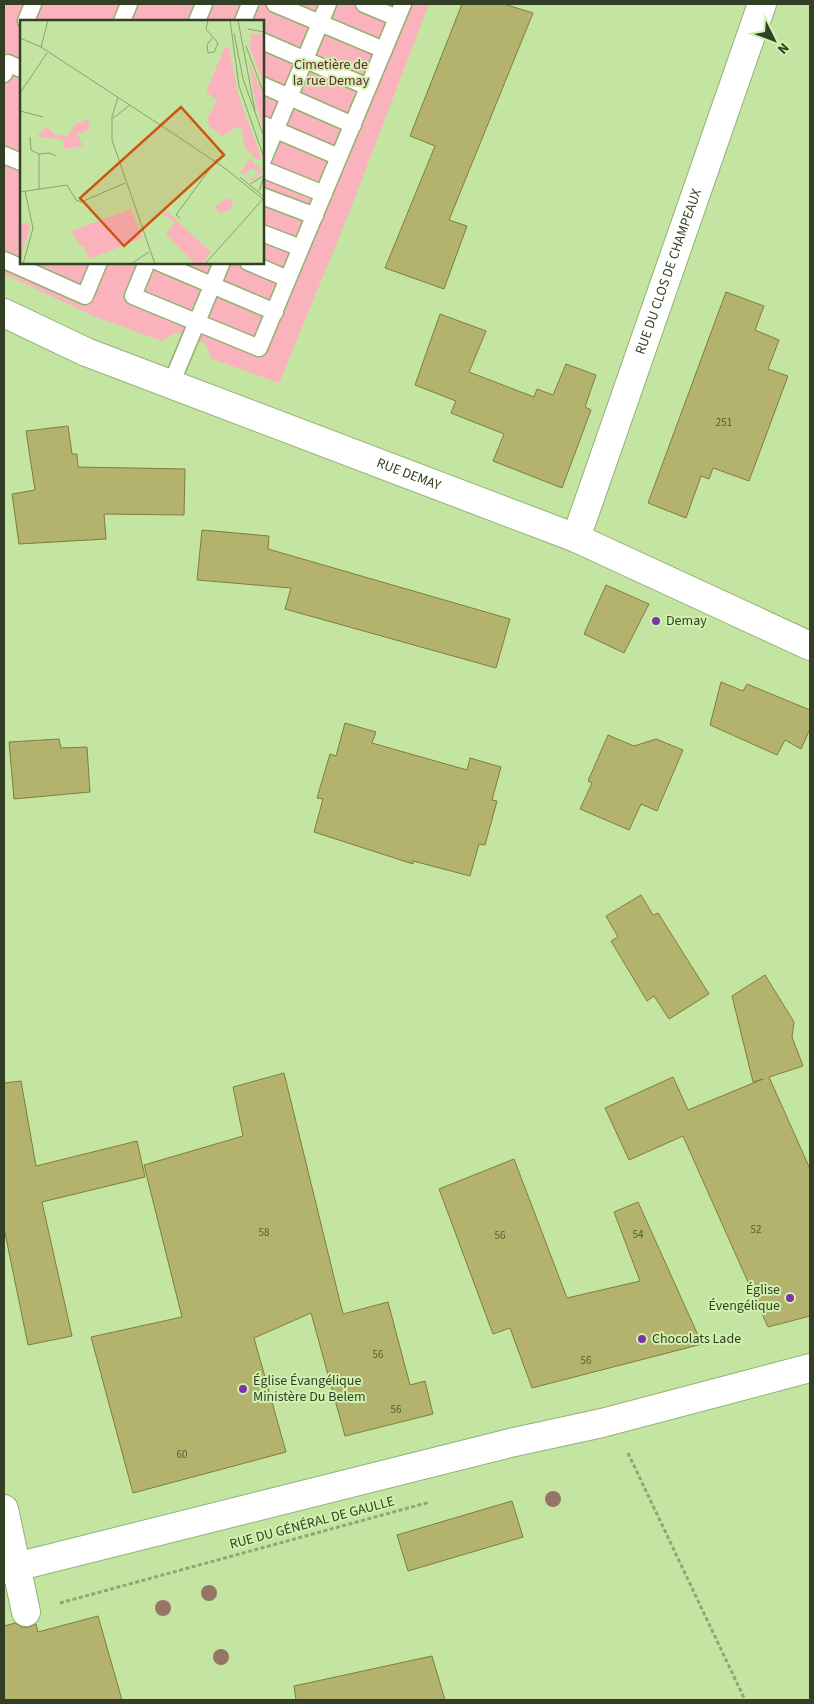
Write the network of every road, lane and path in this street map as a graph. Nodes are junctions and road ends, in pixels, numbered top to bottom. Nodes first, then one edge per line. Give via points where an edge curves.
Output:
1 (33, 4) edge
2 (129, 4) edge
3 (204, 4) edge
4 (250, 4) edge
5 (276, 4) edge
6 (328, 4) edge
7 (364, 4) edge
8 (762, 4) edge
9 (400, 11) edge
10 (26, 20) edge
11 (122, 20) edge
12 (197, 20) edge
13 (243, 20) edge
14 (320, 23) junction
15 (264, 42) edge
16 (384, 50) junction
17 (305, 60) junction
18 (20, 69) edge
19 (4, 74) edge
20 (264, 86) edge
21 (368, 87) junction
22 (289, 96) junction
23 (353, 125) junction
24 (269, 127) edge
25 (264, 152) edge
26 (4, 155) edge
27 (339, 157) junction
28 (20, 162) edge
29 (264, 170) edge
30 (324, 194) junction
31 (264, 197) edge
32 (315, 216) junction
33 (264, 234) edge
34 (301, 248) junction
35 (24, 264) edge
36 (98, 264) edge
37 (146, 264) edge
38 (163, 264) edge
39 (221, 264) edge
40 (253, 264) edge
41 (288, 279) junction
42 (212, 285) junction
43 (275, 312) junction
44 (4, 313) edge
45 (197, 323) junction
46 (171, 384) junction
47 (576, 538) junction
48 (810, 646) edge
49 (810, 1368) edge
50 (626, 1448) dead end
51 (434, 1502) dead end
52 (4, 1509) edge
53 (9, 1568) edge
54 (26, 1612) joint
55 (745, 1700) edge

1 - 10 lane
2 - 11 lane
3 - 12 lane
4 - 13 lane
5 - 14 lane
6 - 14 lane
7 - 9 lane
8 - 47 street, RUE DU CLOS DE CHAMPEAUX
9 - 16 lane
14 - 16 lane
14 - 17 lane
15 - 17 lane
16 - 21 lane
17 - 21 lane
17 - 22 lane
18 - 19 lane via 8,63
20 - 22 lane
21 - 23 lane
22 - 23 lane
22 - 24 lane
23 - 27 lane
24 - 25 lane
24 - 27 lane
26 - 28 lane
27 - 30 lane
29 - 30 lane
30 - 32 lane
31 - 32 lane
32 - 34 lane
33 - 34 lane
34 - 41 lane
35 - 36 lane via 86,296
37 - 45 lane via 133,296
38 - 42 lane
39 - 42 lane
40 - 41 lane
41 - 43 lane
42 - 43 lane
42 - 45 lane
43 - 45 lane via 259,348
44 - 46 street, RUE DEMAY via 86,352
45 - 46 lane
46 - 47 street, RUE DEMAY
47 - 48 street, RUE DEMAY
49 - 53 street via 602,1423
50 - 55 path
51 - 54 path, RUE DU GÉNÉRAL DE GAULLE
52 - 53 street
53 - 54 street

